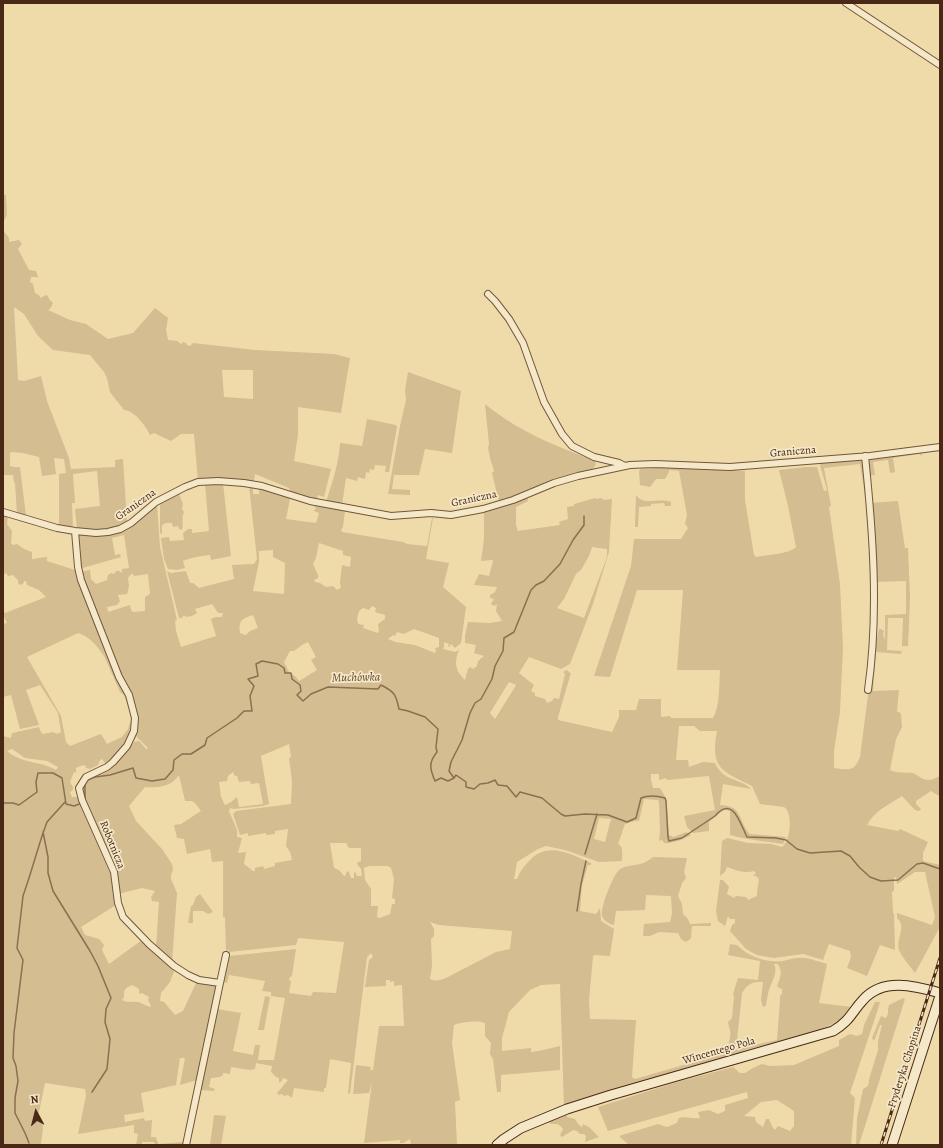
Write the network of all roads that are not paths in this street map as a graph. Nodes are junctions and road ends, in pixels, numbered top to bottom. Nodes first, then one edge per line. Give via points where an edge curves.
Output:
1 (846, 3) edge
2 (940, 65) edge
3 (488, 294) dead end
4 (940, 447) edge
5 (864, 456) junction
6 (625, 466) junction
7 (3, 512) edge
8 (75, 531) junction
9 (868, 690) dead end
10 (226, 955) dead end
11 (220, 983) junction
12 (940, 994) edge
13 (186, 1145) edge
14 (497, 1145) edge
15 (892, 1145) edge

1 - 2 street
3 - 6 street via 509,319 523,343 544,402 562,434 572,446 594,457
4 - 5 street, Graniczna
5 - 6 street, Graniczna via 730,467 656,464
5 - 9 street via 870,504 874,603
6 - 8 street, Graniczna via 578,476 513,500 451,515 431,513 391,516 310,501 262,486 218,481 198,482 157,501 120,529 96,533
7 - 8 street, Graniczna
8 - 11 street, Robotnicza via 81,580 129,696 135,718 134,731 127,746 107,767 86,777 79,788 83,803 114,872 118,903 123,917 174,966 199,980
10 - 11 street
11 - 13 street
12 - 14 street, Wincentego Pola via 909,986 884,986 870,993 848,1020 833,1031 563,1111 521,1128
12 - 15 street, Fryderyka Chopina

